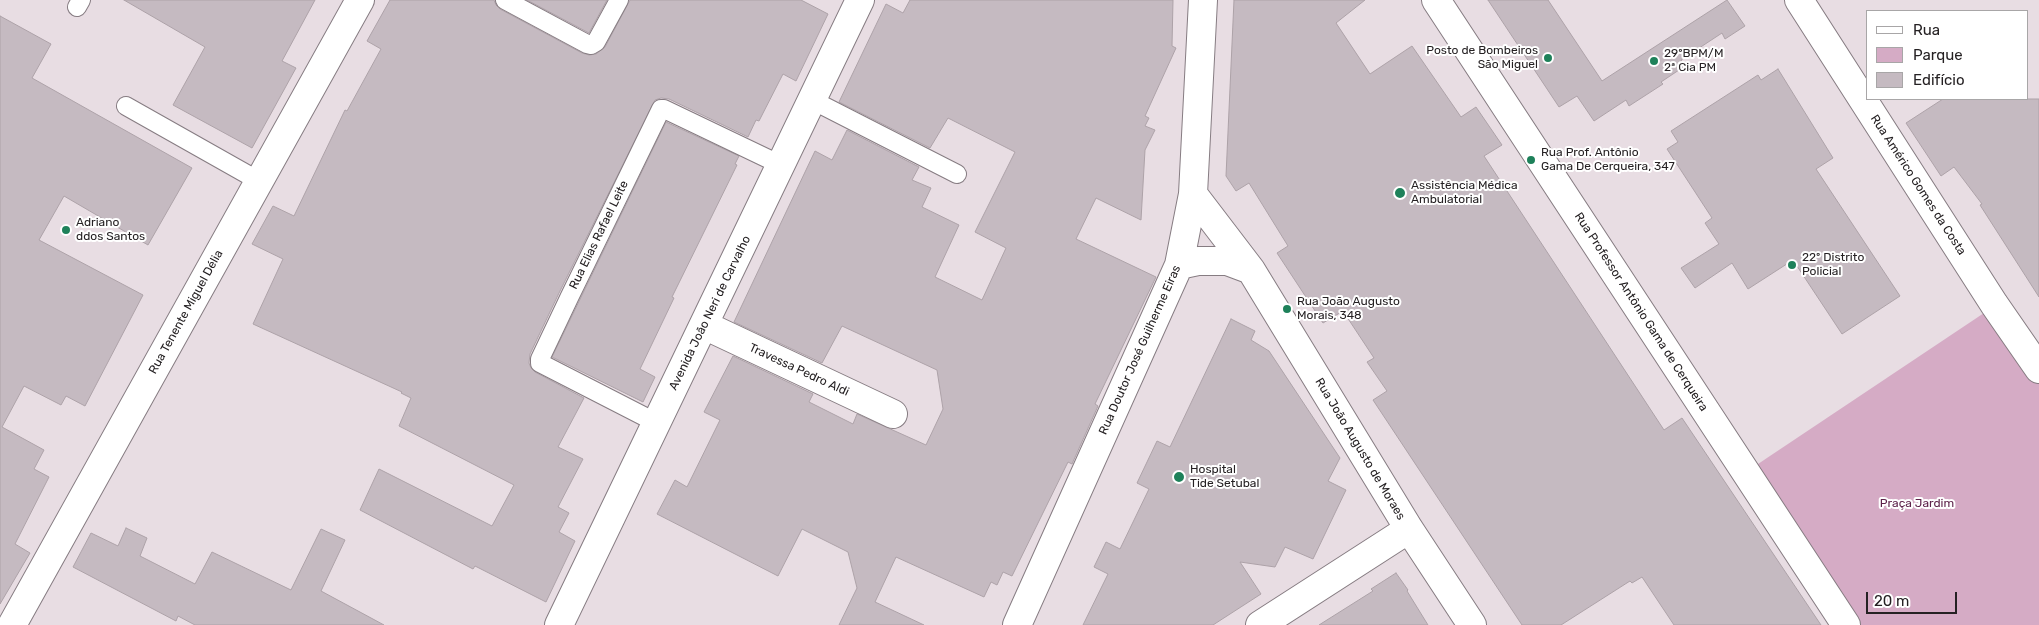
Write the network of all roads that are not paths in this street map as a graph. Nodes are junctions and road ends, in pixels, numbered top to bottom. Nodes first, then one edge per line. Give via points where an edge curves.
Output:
1 (360, 0) edge
2 (505, 0) edge
3 (619, 0) edge
4 (860, 0) edge
5 (1203, 0) edge
6 (1436, 0) edge
7 (1799, 0) edge
8 (812, 100) junction
9 (126, 106) dead end
10 (781, 166) junction
11 (957, 174) dead end
12 (259, 181) junction
13 (1193, 194) junction
14 (1178, 265) junction
15 (1251, 270) junction
16 (704, 325) junction
17 (2039, 369) edge
18 (893, 414) dead end
19 (657, 424) junction
20 (1410, 529) junction
21 (12, 625) edge
22 (560, 625) edge
23 (1017, 625) edge
24 (1260, 625) edge
25 (1472, 625) edge
26 (1846, 625) edge

1 - 12 street, Rua Tenente Miguel Délia
2 - 3 lane via 591,45 596,42
4 - 8 street, Avenida João Neri de Carvalho
5 - 13 street, Rua Doutor José Guilherme Eiras
6 - 26 street, Rua Professor Antônio Gama de Cerqueira
7 - 17 street, Rua Américo Gomes da Costa
8 - 10 street, Avenida João Neri de Carvalho
8 - 11 lane
9 - 12 lane
10 - 16 street, Avenida João Neri de Carvalho
10 - 19 lane, Rua Elias Rafael Leite via 661,109 573,289 540,363
12 - 21 street, Rua Tenente Miguel Délia
13 - 14 street, Rua Doutor José Guilherme Eiras
13 - 15 street, Rua João Augusto de Moraes
14 - 15 street via 1227,261
14 - 23 street, Rua Doutor José Guilherme Eiras
15 - 20 street, Rua João Augusto de Moraes
16 - 18 street, Travessa Pedro Aldi
16 - 19 street, Avenida João Neri de Carvalho
19 - 22 street, Avenida João Neri de Carvalho
20 - 24 street
20 - 25 street, Rua João Augusto de Moraes

